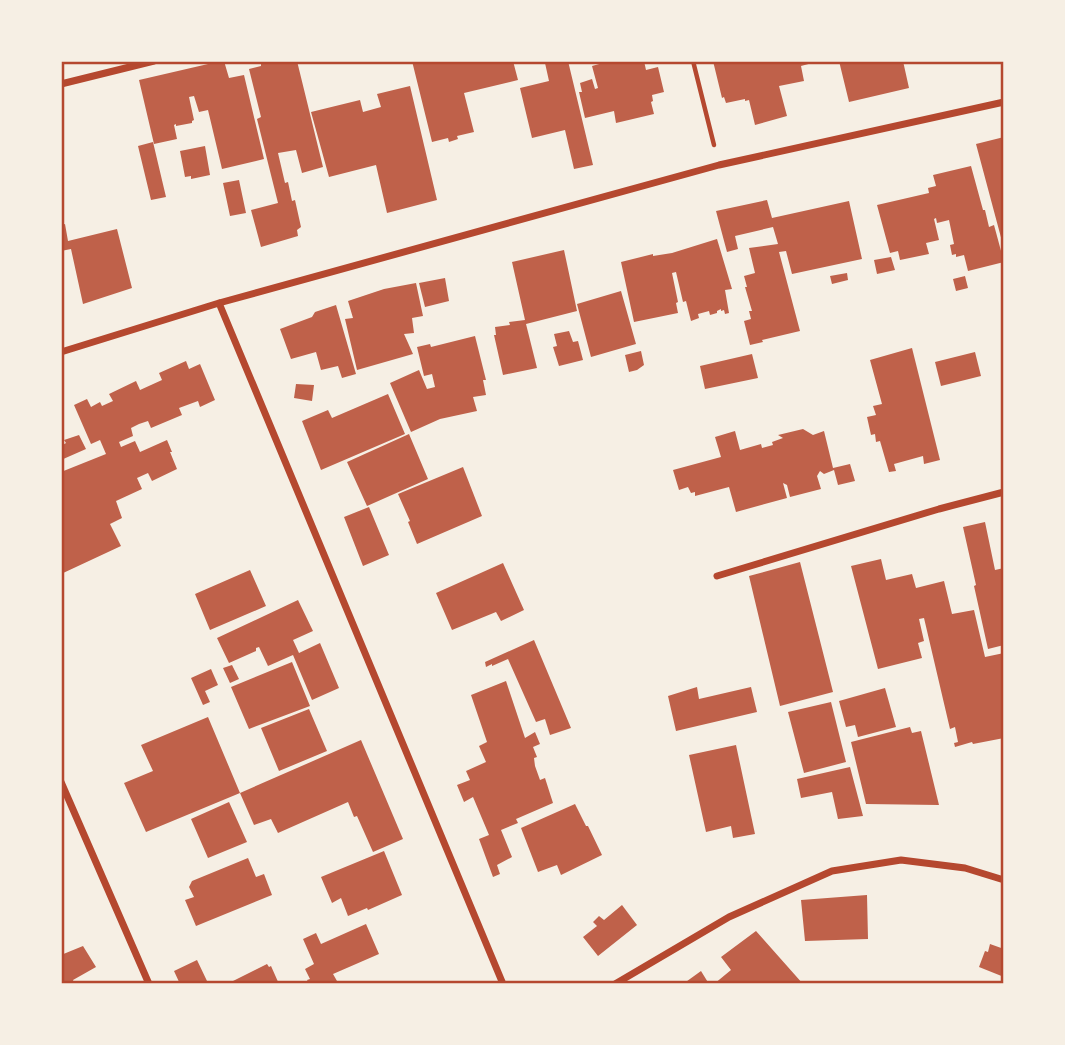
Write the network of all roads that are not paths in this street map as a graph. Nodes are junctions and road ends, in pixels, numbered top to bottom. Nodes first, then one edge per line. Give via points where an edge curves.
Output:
1 (154, 61) edge
2 (61, 84) edge
3 (1004, 102) edge
4 (219, 303) junction
5 (61, 352) edge
6 (1004, 492) edge
7 (717, 576) dead end
8 (61, 782) edge
9 (1004, 880) edge
10 (149, 984) edge
11 (503, 984) edge
12 (615, 984) edge

1 - 2 street
3 - 4 street via 719,165
4 - 5 street
4 - 11 street
6 - 7 street
8 - 10 street
9 - 12 street via 965,868 901,860 832,870 729,917

